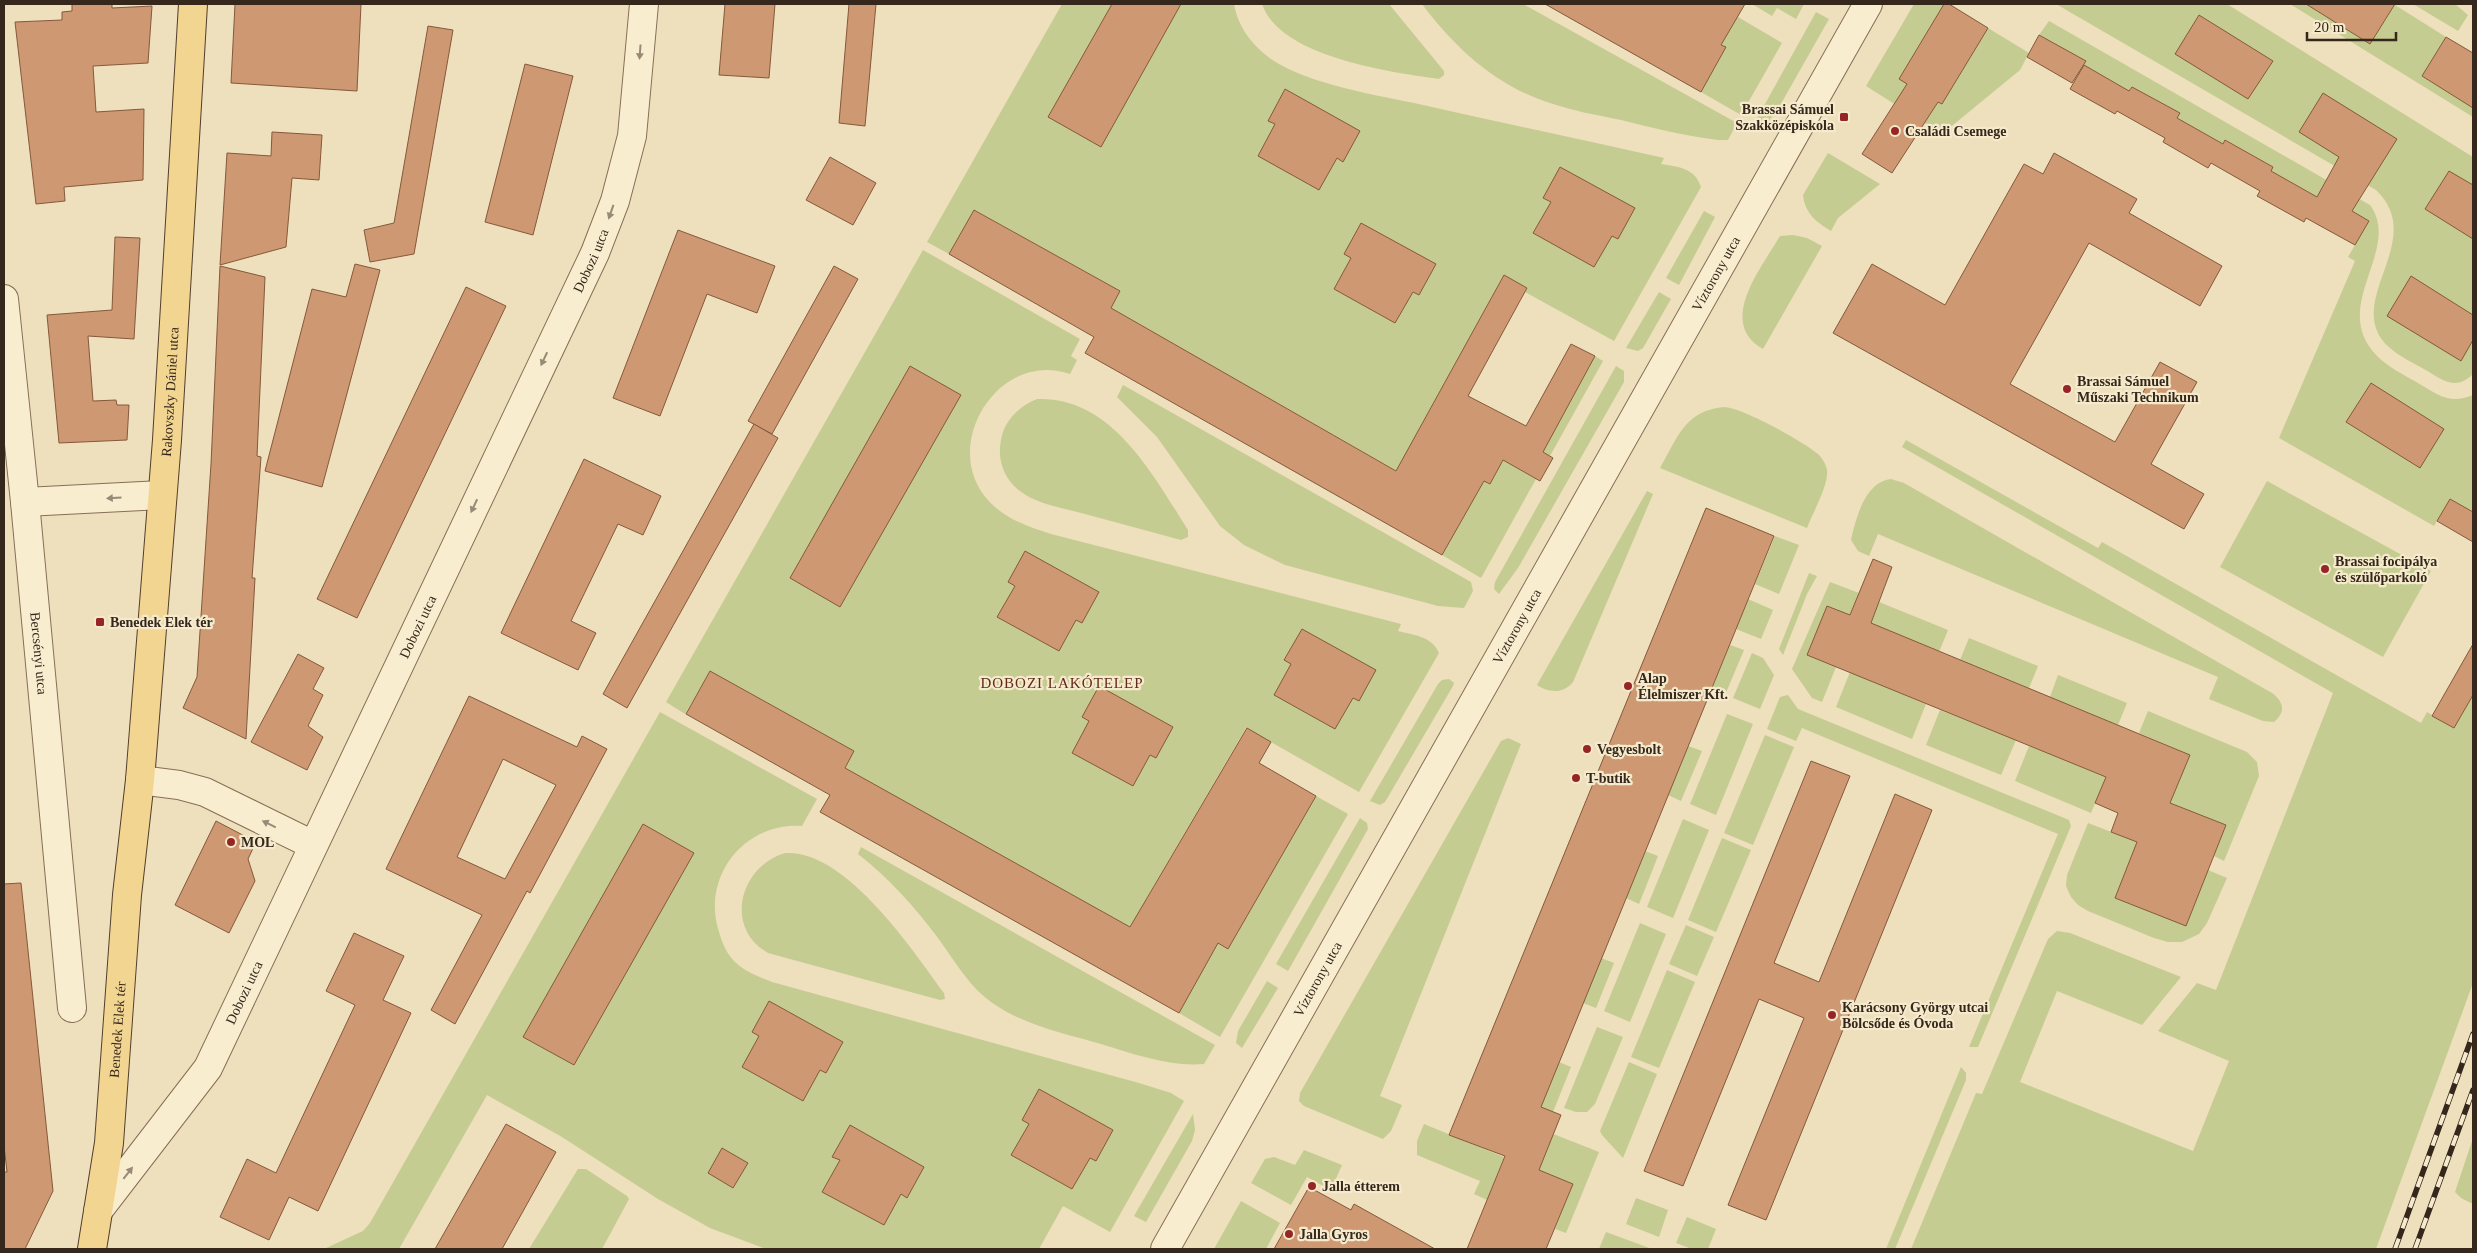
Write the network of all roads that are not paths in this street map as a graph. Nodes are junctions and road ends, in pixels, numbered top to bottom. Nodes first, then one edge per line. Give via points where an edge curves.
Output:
1 (193, 4) edge
2 (644, 4) edge
3 (1868, 4) edge
4 (4, 299) edge
5 (162, 495) junction
6 (25, 502) junction
7 (140, 780) junction
8 (313, 845) junction
9 (72, 1008) dead end
10 (98, 1211) junction
11 (92, 1249) edge
12 (1165, 1249) edge

1 - 5 main road, Rakovszky Dániel utca
2 -> 8 street, Dobozi utca via 632,136 605,230
3 - 12 street, Víztorony utca
4 - 6 street, Bercsényi utca
5 -> 6 street
5 - 7 main road, Rakovszky Dániel utca
6 - 9 street, Bercsényi utca
8 -> 7 street via 204,792
7 - 10 main road, Benedek Elek tér via 127,895 109,1143
10 -> 8 street, Dobozi utca via 208,1068
10 - 11 main road, Benedek Elek tér

